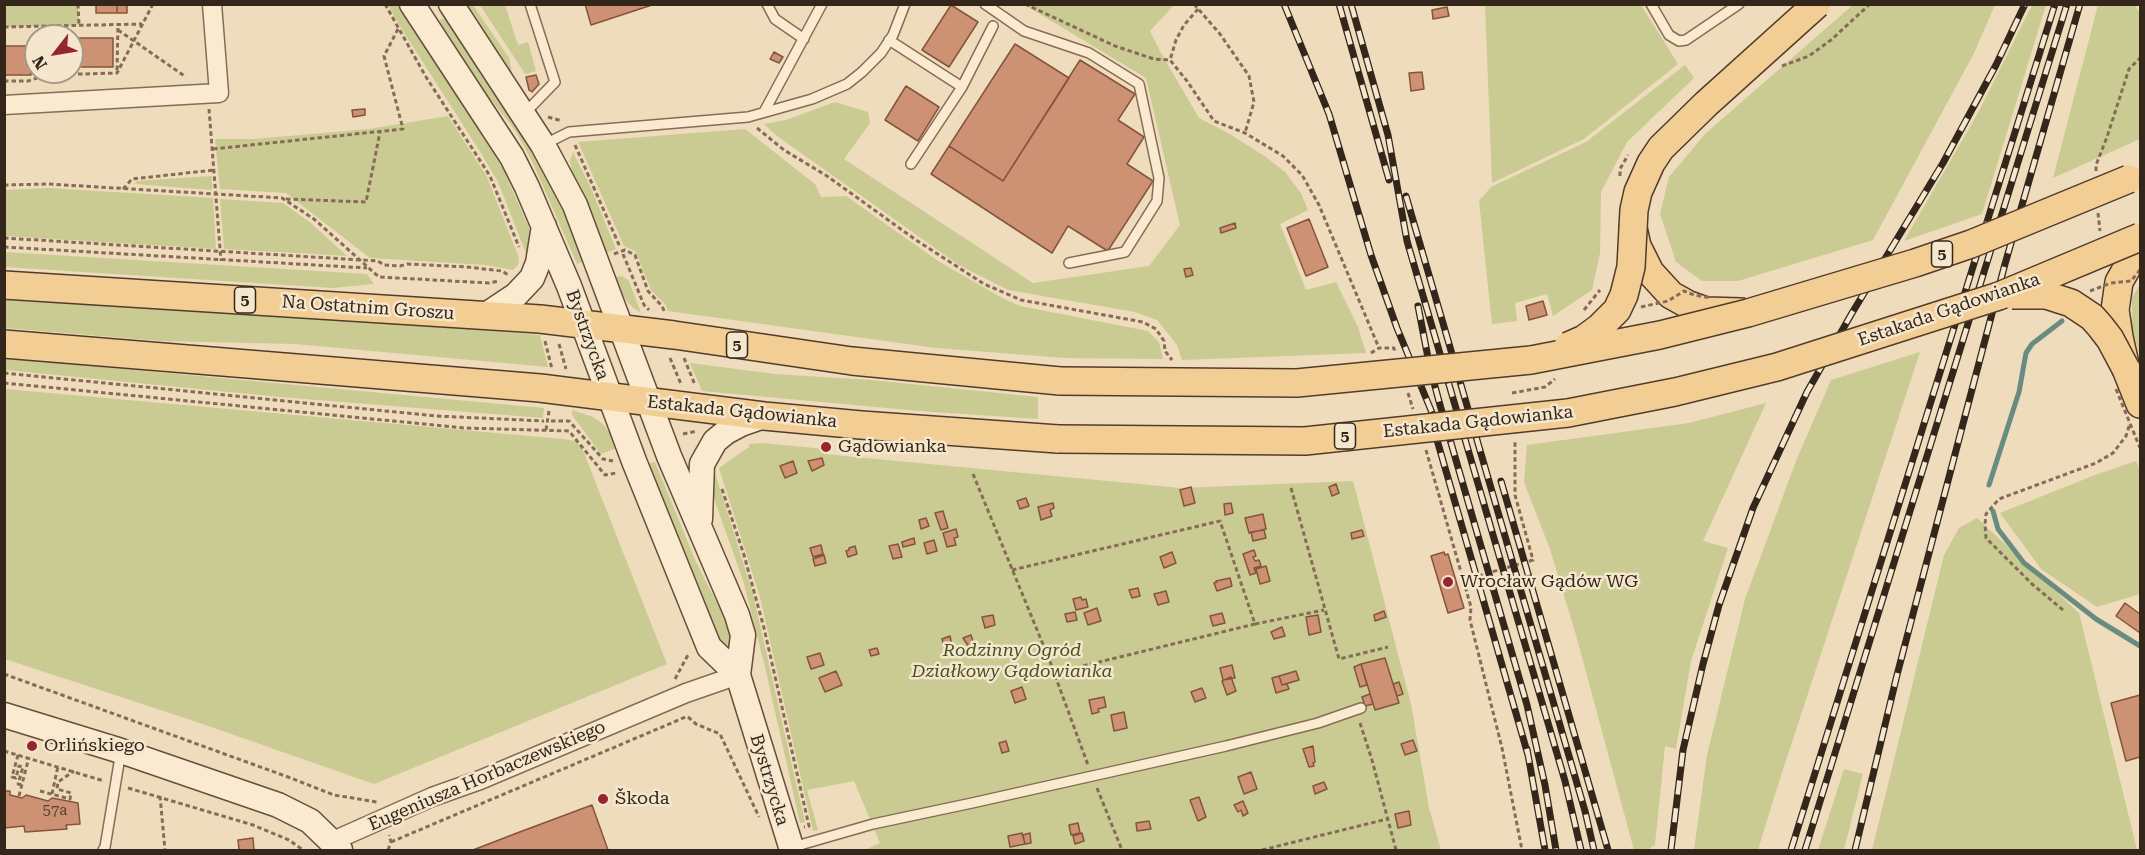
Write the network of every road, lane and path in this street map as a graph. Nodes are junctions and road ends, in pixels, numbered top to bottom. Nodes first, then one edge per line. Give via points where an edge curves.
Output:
1 (78, 4) edge
2 (153, 4) edge
3 (212, 4) edge
4 (385, 4) edge
5 (412, 4) edge
6 (530, 4) edge
7 (767, 4) edge
8 (822, 4) edge
9 (985, 4) edge
10 (1025, 4) edge
11 (1194, 4) edge
12 (1652, 4) edge
13 (1739, 4) edge
14 (1817, 4) edge
15 (1870, 4) edge
16 (907, 6) edge
17 (1198, 9) junction
18 (455, 10) edge
19 (79, 24) edge
20 (118, 24) junction
21 (142, 24) junction
22 (84, 25) edge
23 (24, 26) edge
24 (993, 26) dead end
25 (4, 27) edge
26 (398, 29) junction
27 (118, 30) junction
28 (430, 32) junction
29 (804, 39) junction
30 (890, 40) junction
31 (134, 42) junction
32 (2140, 58) edge
33 (1170, 60) junction
34 (1776, 68) dead end
35 (117, 73) junction
36 (4, 81) edge
37 (962, 87) junction
38 (207, 94) junction
39 (4, 105) edge
40 (764, 112) junction
41 (524, 114) junction
42 (748, 117) junction
43 (380, 132) junction
44 (1245, 134) junction
45 (543, 145) junction
46 (213, 149) junction
47 (1630, 152) dead end
48 (911, 164) dead end
49 (214, 170) junction
50 (2096, 173) dead end
51 (2140, 174) edge
52 (1621, 180) dead end
53 (4, 185) edge
54 (123, 189) junction
55 (216, 193) junction
56 (282, 198) junction
57 (2098, 208) dead end
58 (544, 226) junction
59 (1633, 228) junction
60 (2101, 237) dead end
61 (2140, 237) edge
62 (4, 238) edge
63 (4, 247) edge
64 (2140, 248) edge
65 (220, 252) junction
66 (522, 253) dead end
67 (221, 261) junction
68 (359, 261) junction
69 (1069, 263) dead end
70 (369, 268) junction
71 (2118, 279) edge
72 (4, 285) edge
73 (1606, 285) dead end
74 (1999, 296) junction
75 (1674, 297) junction
76 (1714, 299) dead end
77 (2071, 303) junction
78 (1634, 309) dead end
79 (664, 312) dead end
80 (1748, 313) junction
81 (653, 314) dead end
82 (486, 315) junction
83 (1580, 316) dead end
84 (583, 326) junction
85 (622, 330) junction
86 (543, 333) dead end
87 (556, 335) dead end
88 (4, 344) edge
89 (1166, 351) dead end
90 (670, 358) dead end
91 (1397, 358) dead end
92 (685, 360) dead end
93 (1531, 360) junction
94 (2126, 369) junction
95 (552, 370) dead end
96 (567, 371) dead end
97 (4, 373) edge
98 (1558, 376) dead end
99 (4, 383) edge
100 (685, 391) dead end
101 (1407, 391) dead end
102 (698, 393) dead end
103 (1512, 393) dead end
104 (610, 398) junction
105 (649, 402) junction
106 (549, 405) dead end
107 (2135, 406) edge
108 (1414, 413) dead end
109 (764, 416) junction
110 (544, 421) dead end
111 (551, 421) dead end
112 (546, 430) junction
113 (678, 435) dead end
114 (703, 436) dead end
115 (1424, 446) dead end
116 (617, 459) dead end
117 (617, 472) dead end
118 (973, 474) dead end
119 (1291, 488) dead end
120 (1515, 495) dead end
121 (700, 528) junction
122 (1012, 570) junction
123 (1463, 580) junction
124 (1324, 610) junction
125 (2063, 610) dead end
126 (1255, 624) junction
127 (1388, 647) dead end
128 (1053, 673) junction
129 (4, 674) edge
130 (738, 675) junction
131 (1358, 709) joint
132 (686, 710) dead end
133 (4, 715) edge
134 (688, 716) junction
135 (4, 751) edge
136 (121, 752) junction
137 (18, 754) junction
138 (28, 757) junction
139 (58, 766) junction
140 (74, 771) junction
141 (1092, 777) junction
142 (116, 784) junction
143 (22, 786) junction
144 (40, 791) dead end
145 (52, 794) junction
146 (19, 796) dead end
147 (160, 796) junction
148 (379, 806) dead end
149 (759, 819) dead end
150 (1388, 819) junction
151 (336, 846) edge
152 (791, 849) edge
153 (103, 850) edge
154 (165, 850) edge
155 (303, 850) edge
156 (388, 850) edge
157 (1122, 850) edge
158 (1262, 850) edge
159 (1396, 850) edge
160 (1522, 850) edge

1 - 19 path
2 - 21 path
3 - 38 street via 219,93
4 - 26 path
5 - 28 street, Bystrzycka
6 - 41 lane via 555,82
7 - 29 lane via 775,19
8 - 29 lane
9 - 69 lane via 1024,31 1089,53 1139,84 1159,178 1157,201 1125,252
10 - 33 path via 1115,46
11 - 17 path
12 - 13 lane via 1669,35 1678,41 1686,40
14 - 59 main road, bridge via 1660,148 1642,181
15 - 34 path via 1809,56
16 - 30 lane
17 - 33 path via 1184,25
17 - 44 path via 1249,76 1254,102
18 - 28 street via 436,10 428,19
18 - 41 street, Bystrzycka
20 - 21 path
20 - 22 path
20 - 27 path
21 - 31 path
23 - 25 path
24 - 37 lane
26 - 43 path via 384,56 404,129
26 - 66 path via 490,176
27 - 31 path
27 - 35 path
28 - 58 street, Bystrzycka via 512,157
29 - 40 lane
30 - 37 lane
30 - 40 lane via 847,84 812,99
31 - 35 path
31 - 38 path
32 - 50 path via 2129,69
33 - 44 path via 1214,121
35 - 36 path via 46,75 28,81
37 - 48 lane
38 - 39 street
38 - 46 path
40 - 42 lane
41 - 45 street, Bystrzycka
42 - 45 lane via 569,132
42 - 89 path via 762,134 784,150 984,284 1021,300 1143,322 1156,329
43 - 46 path
43 - 56 path via 366,202
44 - 91 path via 1283,156 1302,175 1379,348 1394,348
45 - 85 street, Bystrzycka via 575,205
46 - 49 path
47 - 52 path via 1620,169
49 - 54 path via 132,179
49 - 55 path
51 - 80 main road, 5, bridge via 1971,244
53 - 54 path
54 - 55 path
55 - 56 path
55 - 65 path
56 - 68 path via 314,219
57 - 60 path
58 - 82 street via 532,278 516,295
58 - 84 street, Bystrzycka
59 - 75 main road, bridge via 1650,272
59 - 93 main road, bridge via 1629,281 1617,310 1584,339
61 - 74 main road, Estakada Gądowianka / 5, bridge
62 - 65 path
63 - 67 path
64 - 71 main road
65 - 67 path
65 - 68 path
67 - 70 path
68 - 70 path
68 - 70 path via 502,271 509,278 489,283 379,277
71 - 77 path, bridge via 2074,297
71 - 94 main road, bridge via 2115,310
72 - 82 main road, Na Ostatnim Groszu / 5
73 - 83 path
74 - 77 main road, bridge via 2046,295
74 - 109 main road, Estakada Gądowianka / 5, bridge via 1777,368 1675,392 1568,413 1305,441 1058,439
75 - 76 path, bridge via 1684,291
75 - 78 path, bridge
75 - 80 main road, bridge via 1706,311
77 - 94 main road, bridge via 2100,326
79 - 81 path via 648,291 635,255 622,252 644,305
80 - 93 main road, 5, bridge
82 - 84 main road, Na Ostatnim Groszu / 5
84 - 85 main road, Na Ostatnim Groszu / 5
84 - 104 street, Bystrzycka
85 - 93 main road, 5, bridge via 852,361 1060,381 1297,383
85 - 105 street, Bystrzycka
86 - 95 path
87 - 96 path
88 - 104 main road, 5 via 540,388
90 - 100 path
92 - 102 path
94 - 107 main road
97 - 110 path via 436,416
98 - 103 path via 1545,387
99 - 112 path via 465,428
101 - 108 path
104 - 105 main road, Estakada Gądowianka / 5
104 - 130 street, Bystrzycka via 709,647
105 - 109 main road, Estakada Gądowianka / 5
105 - 121 street, Bystrzycka
106 - 112 path
107 - 125 path via 2127,436 2114,453 1999,499 1986,514 1986,538
109 - 121 street via 726,432 715,441 702,464
111 - 116 path via 569,421 603,459
112 - 117 path via 569,431 604,475
113 - 114 path via 700,430
115 - 123 path
118 - 122 path
119 - 124 path
120 - 123 path via 1533,560
121 - 130 street, Bystrzycka via 743,635
122 - 126 path via 1221,521
122 - 128 path
123 - 160 path
124 - 126 path
124 - 127 path via 1339,659
126 - 128 path
128 - 141 path
129 - 148 path via 334,795
130 - 151 street, Eugeniusza Horbaczewskiego via 432,797
130 - 152 street, Bystrzycka
131 - 141 lane via 1318,723
131 - 150 path
132 - 134 path
133 - 136 street, Eugeniusza Horbaczewskiego
134 - 149 path via 696,724 720,734
134 - 156 path via 391,842
135 - 137 path
136 - 142 lane
136 - 151 street, Eugeniusza Horbaczewskiego via 278,805 310,821
137 - 138 path
137 - 143 path via 12,777 16,778 19,766 23,767 18,784
138 - 139 path
138 - 143 path
139 - 140 path
139 - 145 path
140 - 142 path
140 - 145 path via 58,782 57,789 71,793 70,798
141 - 152 lane via 873,824
141 - 157 path
142 - 147 path
142 - 153 lane
143 - 146 path
144 - 145 path
147 - 154 path
147 - 155 path via 253,825
150 - 158 path
150 - 159 path

